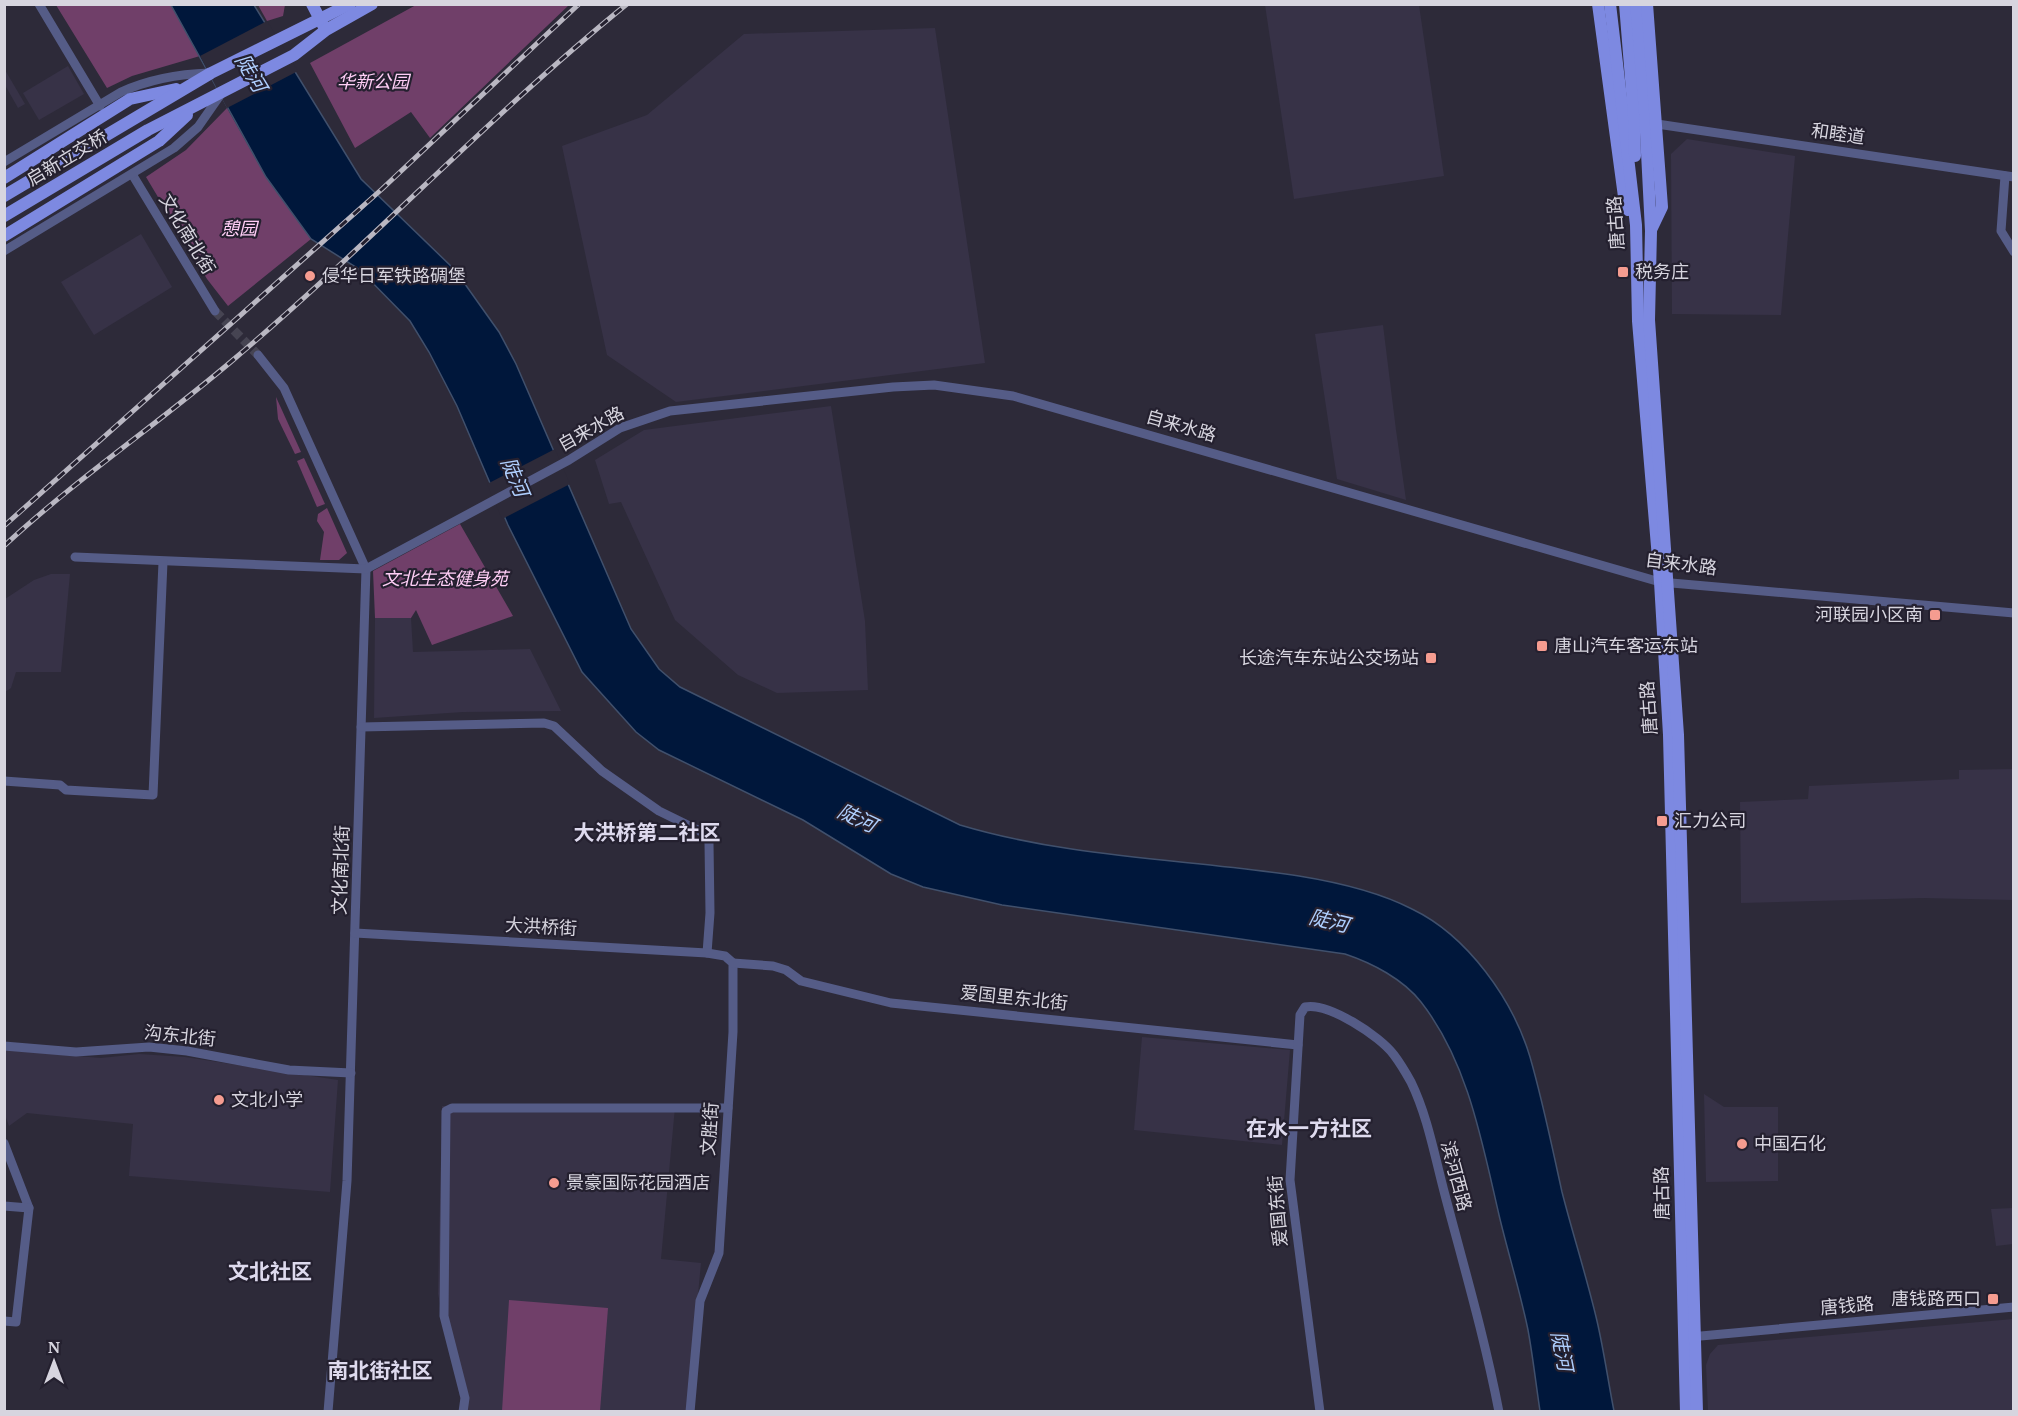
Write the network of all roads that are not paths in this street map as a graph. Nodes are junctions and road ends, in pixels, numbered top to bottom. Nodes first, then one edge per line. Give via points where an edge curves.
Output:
1 (39, 4) edge
2 (312, 4) edge
3 (350, 4) edge
4 (372, 4) edge
5 (1598, 4) edge
6 (1610, 4) edge
7 (1624, 4) edge
8 (1636, 4) edge
9 (1647, 4) edge
10 (324, 26) junction
11 (211, 73) junction
12 (186, 87) junction
13 (222, 92) junction
14 (198, 104) junction
15 (100, 106) junction
16 (1634, 116) junction
17 (1657, 124) junction
18 (4, 162) edge
19 (132, 174) junction
20 (2009, 176) edge
21 (4, 178) edge
22 (4, 196) edge
23 (4, 216) edge
24 (1636, 225) junction
25 (1651, 231) junction
26 (4, 236) edge
27 (4, 251) edge
28 (2013, 252) edge
29 (215, 311) tunnel mouth
30 (258, 355) tunnel mouth
31 (75, 557) dead end
32 (164, 561) junction
33 (366, 569) junction
34 (1664, 582) junction
35 (2013, 613) edge
36 (361, 727) junction
37 (4, 780) edge
38 (355, 933) junction
39 (707, 953) junction
40 (729, 959) junction
41 (1305, 1007) joint
42 (1298, 1045) junction
43 (4, 1046) edge
44 (351, 1073) junction
45 (728, 1108) junction
46 (4, 1143) edge
47 (4, 1206) edge
48 (29, 1208) junction
49 (2013, 1307) edge
50 (4, 1321) edge
51 (1689, 1337) junction
52 (328, 1412) edge
53 (463, 1412) edge
54 (690, 1412) edge
55 (1320, 1412) edge
56 (1499, 1412) edge
57 (1686, 1412) edge
58 (1697, 1412) edge

1 - 15 street
2 - 10 main road
3 - 10 main road
4 - 10 main road
5 - 24 main road via 1625,204
6 - 16 main road, 唐古路
7 - 16 main road
8 - 16 main road, 唐古路
9 - 17 main road
10 - 11 main road via 284,37
10 - 13 main road, 启新立交桥 via 294,55
11 - 12 main road
11 - 15 street via 170,75 141,83
12 - 21 main road, 启新立交桥 via 130,99
12 - 22 main road, 启新立交桥
13 - 14 main road, 启新立交桥
13 - 19 street via 198,127 174,148
14 - 23 main road, 启新立交桥
14 - 26 main road, 启新立交桥 via 159,141
15 - 18 street
16 - 24 main road, 唐古路
16 - 25 main road, 唐古路
17 - 20 street, 和睦道
17 - 25 main road via 1662,207
19 - 27 street
19 - 29 street, 文化南北街
20 - 28 street via 2001,231
24 - 34 main road, 唐古路 via 1638,321
25 - 34 main road, 唐古路 via 1649,320
30 - 33 street, 文化南北街 via 284,388
31 - 32 street
32 - 33 street
32 - 37 street via 153,795 66,790 60,784
33 - 34 street, 自来水路 via 569,460 620,428 670,411 934,385 1013,396
33 - 36 street, 文化南北街
34 - 35 street, 自来水路
34 - 51 main road, 唐古路 via 1678,735
36 - 38 street, 文化南北街
36 - 39 street via 544,723 554,726 602,771 660,811 706,834 710,913
38 - 39 street, 大洪桥街
38 - 44 street, 文化南北街
39 - 40 street, 大洪桥街
40 - 42 street, 爱国里东北街 via 773,966 801,981 891,1003
40 - 45 street, 文胜街 via 733,1032
41 - 42 street, 爱国东街 via 1300,1015
41 - 56 street, 滨河西路 via 1313,1006 1345,1018 1372,1034 1394,1053 1410,1081 1420,1103
42 - 55 street, 爱国东街 via 1290,1180
43 - 44 street, 沟东北街 via 76,1052 149,1047 289,1070
44 - 52 street, 文化南北街 via 347,1181
45 - 53 street via 446,1111 444,1316 465,1398
45 - 54 street, 文胜街 via 719,1253 700,1301
46 - 48 street
47 - 48 street
48 - 50 street via 16,1322
49 - 51 street, 唐钱路
51 - 57 main road, 唐古路
51 - 58 main road, 唐古路

